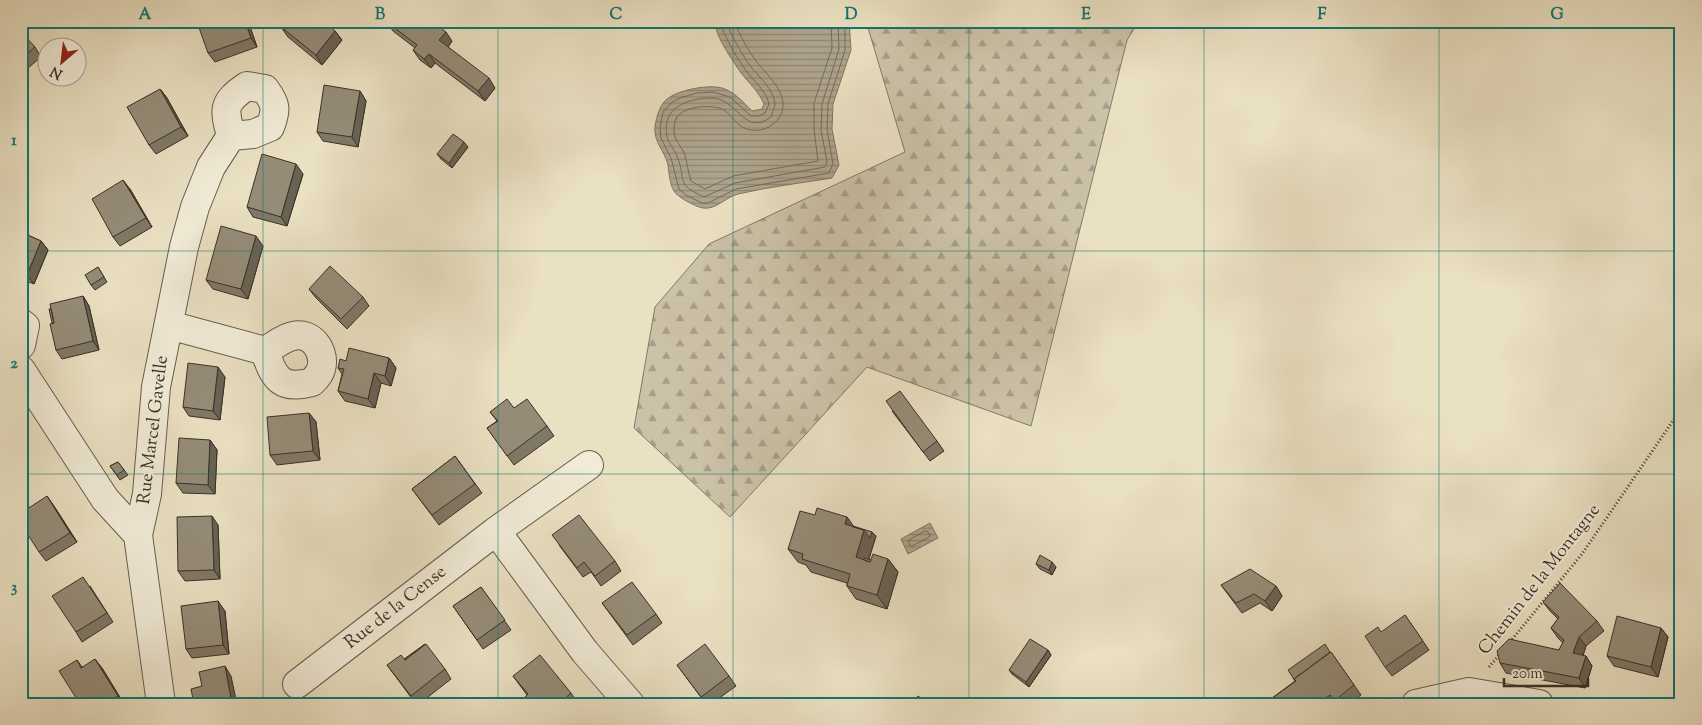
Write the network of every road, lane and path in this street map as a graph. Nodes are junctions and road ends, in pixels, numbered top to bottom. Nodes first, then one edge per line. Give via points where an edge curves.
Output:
1 (231, 136) dead end
2 (21, 323) edge
3 (169, 325) junction
4 (21, 345) edge
5 (265, 351) dead end
6 (21, 370) edge
7 (1681, 409) edge
8 (589, 465) dead end
9 (496, 531) junction
10 (138, 535) junction
11 (297, 684) dead end
12 (1469, 692) junction
13 (161, 704) edge
14 (630, 704) edge
15 (1416, 704) edge
16 (1539, 704) edge

1 - 3 street, Rue Marcel Gavelle via 211,167 195,207
2 - 4 street via 25,326
3 - 5 street
3 - 10 street, Rue Marcel Gavelle via 156,387 147,494
6 - 10 street via 105,498
7 - 12 path, Chemin de la Montagne via 1582,554
8 - 9 street, Rue de la Cense
9 - 11 street, Rue de la Cense
9 - 14 street via 585,652
10 - 13 street, Rue Marcel Gavelle
12 - 15 street
12 - 16 street

